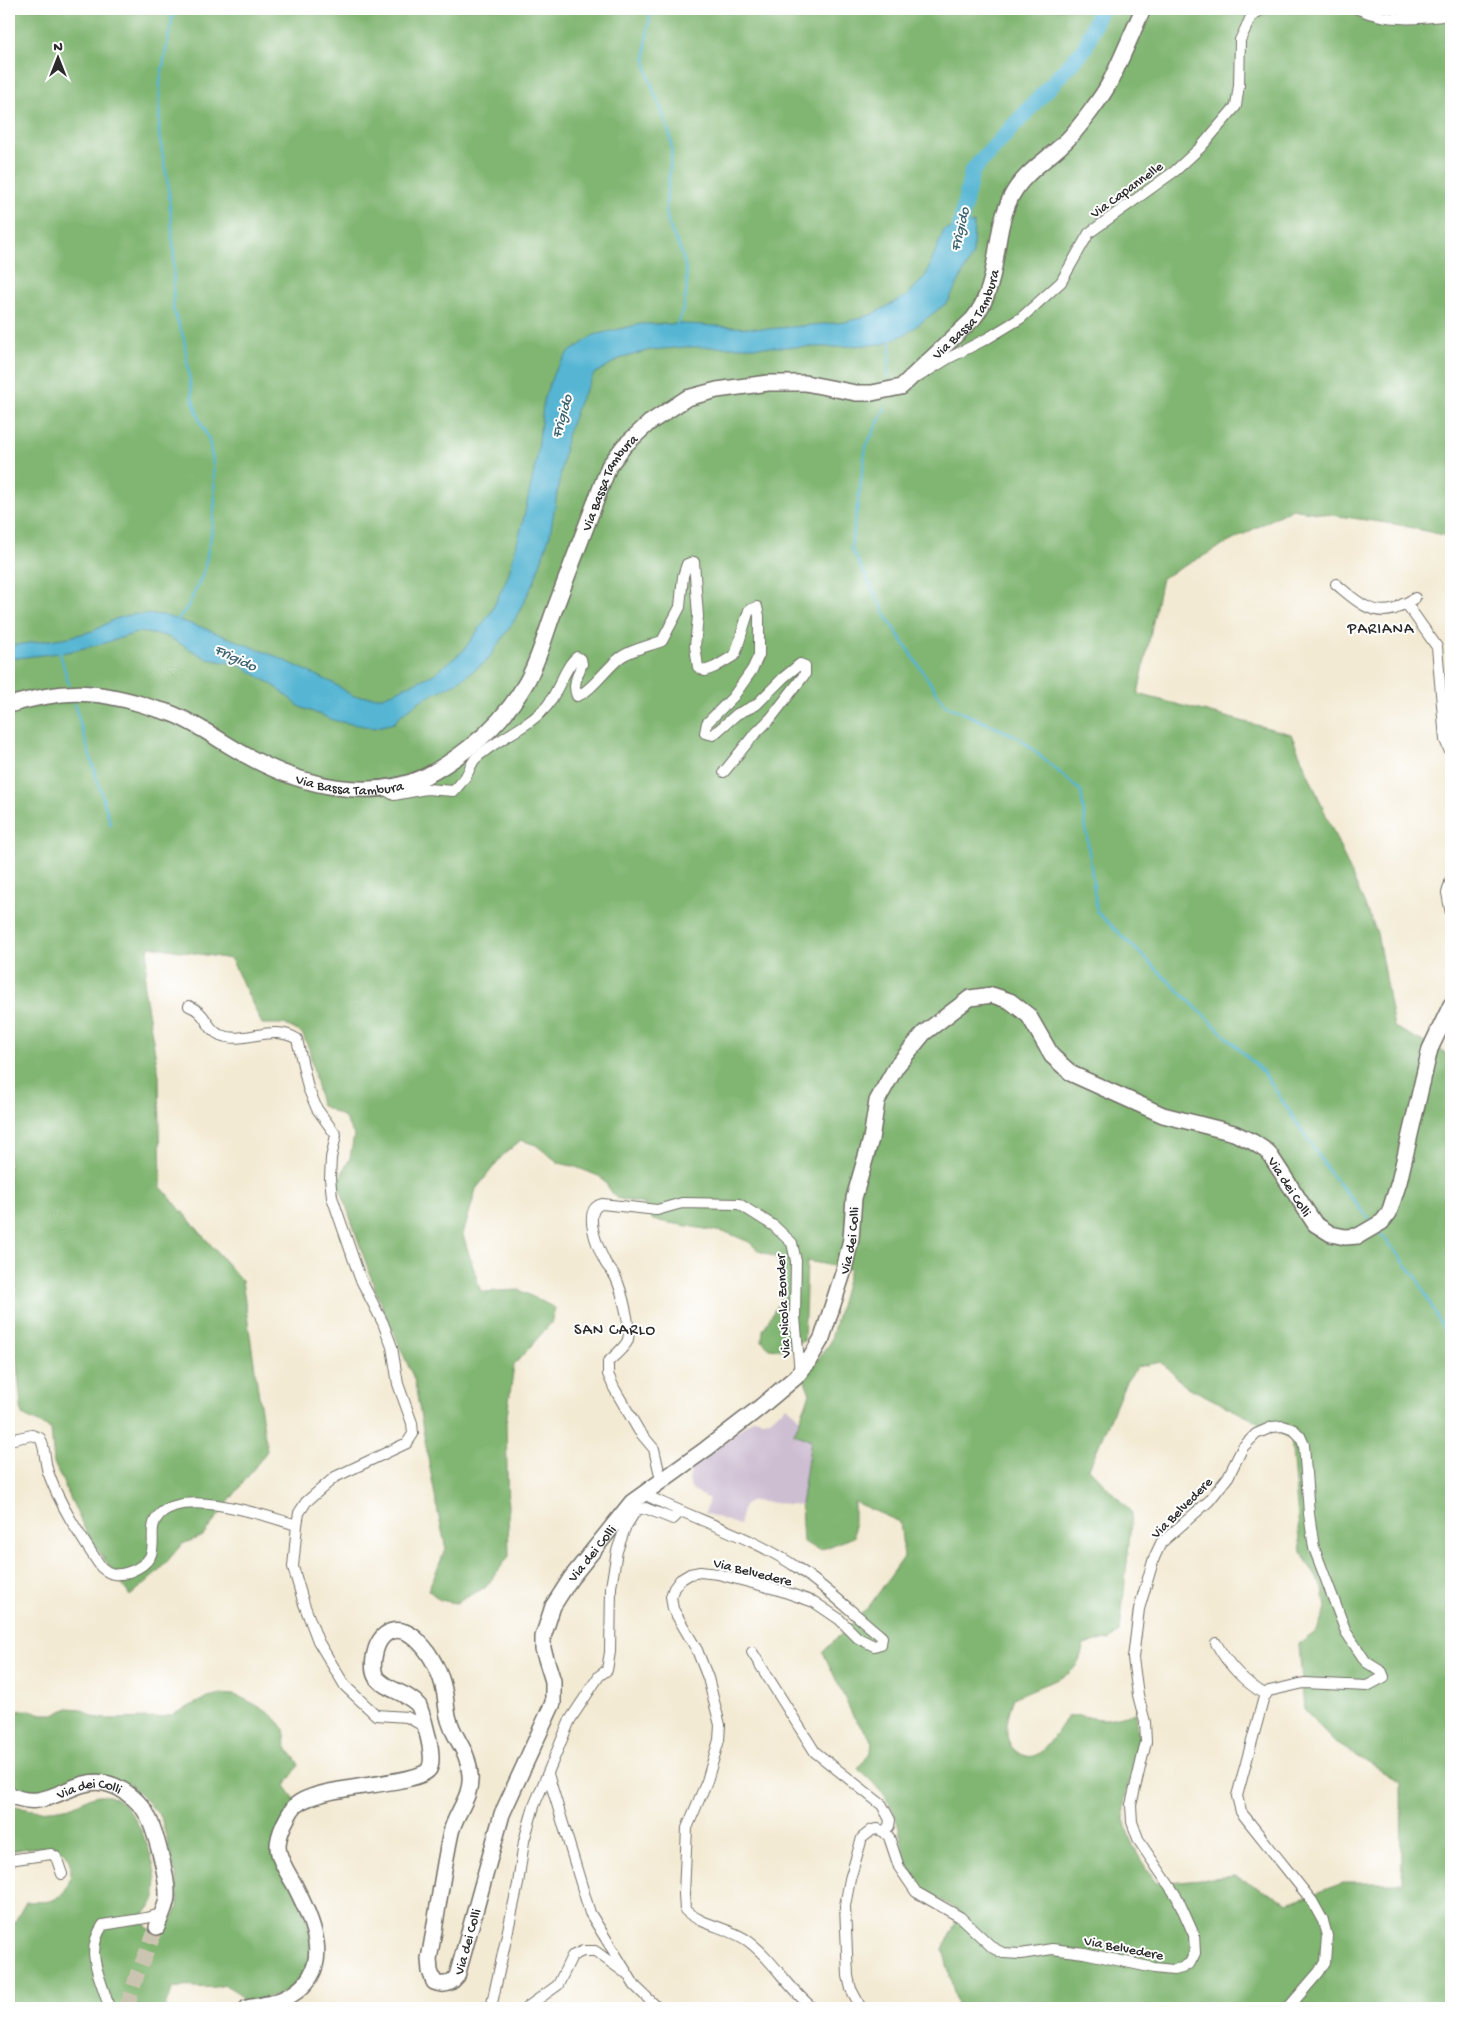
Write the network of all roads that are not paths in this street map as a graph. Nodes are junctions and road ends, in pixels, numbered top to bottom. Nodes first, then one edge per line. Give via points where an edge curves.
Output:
1 (1143, 9) edge
2 (1262, 9) edge
3 (1358, 9) edge
4 (1451, 15) edge
5 (901, 387) junction
6 (1336, 584) dead end
7 (1415, 598) dead end
8 (1406, 603) junction
9 (9, 705) edge
10 (1451, 754) edge
11 (724, 772) dead end
12 (382, 788) junction
13 (1451, 879) edge
14 (1451, 914) edge
15 (1451, 1005) edge
16 (189, 1006) dead end
17 (800, 1373) junction
18 (9, 1440) edge
19 (661, 1480) junction
20 (645, 1492) junction
21 (680, 1512) junction
22 (297, 1524) junction
23 (1216, 1643) dead end
24 (752, 1652) dead end
25 (1266, 1695) junction
26 (425, 1727) junction
27 (548, 1774) junction
28 (9, 1794) edge
29 (884, 1832) junction
30 (9, 1860) edge
31 (62, 1874) dead end
32 (159, 1920) joint
33 (629, 1975) junction
34 (109, 2008) edge
35 (248, 2008) edge
36 (491, 2008) edge
37 (526, 2008) edge
38 (658, 2008) edge
39 (812, 2008) edge
40 (861, 2008) edge
41 (1288, 2008) edge

1 - 5 street, Via Bassa Tambura via 1109,83 1070,138 1026,175 1012,195 1003,216 991,286 984,306
2 - 5 street, Via Capannelle via 1251,17 1240,40 1236,106 1201,147 1169,176 1089,233 1061,282 1021,318
3 - 4 street via 1373,15 1413,20
5 - 12 street, Via Bassa Tambura via 856,393 806,383 768,383 717,390 686,398 649,423 624,446 609,466 526,684 487,733 451,762 424,777
6 - 8 street via 1370,610 1396,609
7 - 8 street
8 - 10 street via 1436,647 1445,740
9 - 12 street, Via Bassa Tambura via 65,692 122,698 176,715 288,775 331,788
11 - 12 street via 771,718 806,670 800,664 756,705 737,714 713,735 706,733 707,723 733,697 759,655 759,616 757,608 749,610 735,655 715,667 705,670 698,667 694,562 687,564 680,608 662,641 623,655 577,696 574,690 582,664 577,657 570,663 547,706 534,720 497,741 474,760 454,791 426,789 394,795
13 - 14 street via 1447,893
15 - 17 street, Via dei Colli via 1430,1049 1389,1213 1382,1222 1358,1236 1345,1237 1331,1234 1315,1224 1268,1152 1253,1142 1234,1133 1163,1115 1072,1074 1052,1056 1029,1016 1010,1001 992,996 970,998 924,1033 896,1066 877,1101 871,1139 854,1198 851,1239 844,1270 822,1338
16 - 22 street via 220,1035 232,1038 278,1032 297,1039 308,1088 317,1109 336,1134 331,1158 332,1197 360,1278 392,1347 398,1384 412,1423 411,1439 335,1477 306,1502
17 - 19 street, Via dei Colli via 714,1443
17 - 19 street, Via Nicola Zonder via 795,1317 796,1261 792,1244 774,1226 739,1204 682,1203 657,1210 596,1206 590,1219 606,1264 617,1280 628,1328 627,1342 608,1362 608,1374 639,1431 654,1449
18 - 22 street via 32,1435 40,1438 47,1470 60,1499 101,1567 108,1573 121,1575 139,1568 150,1558 154,1522 160,1513 178,1504 225,1506
19 - 20 street, Via dei Colli
20 - 21 street, Via Belvedere
20 - 26 street, Via dei Colli via 620,1516 553,1606 543,1637 543,1649 553,1681 553,1703 502,1814 457,1976 452,1982 441,1985 434,1982 429,1959 452,1830 468,1794 469,1761 452,1729 439,1673 424,1646 414,1636 392,1630 382,1636 375,1648 374,1671 380,1679 415,1700
21 - 27 street via 673,1519 641,1508 632,1515 625,1528 611,1587 610,1652 606,1670 570,1720
21 - 39 street, Via Belvedere via 753,1542 799,1568 882,1637 881,1644 874,1646 858,1638 814,1602 718,1574 690,1574 680,1580 671,1596 673,1609 697,1650 708,1678 720,1725 713,1763 688,1828 685,1910 747,1940
22 - 26 street via 293,1567 318,1641 334,1669 345,1686 376,1715 407,1716
23 - 25 street via 1226,1661 1252,1687
24 - 29 street via 815,1752 882,1805 890,1820
25 - 29 street, Via Belvedere via 1269,1691 1304,1683 1367,1686 1384,1677 1382,1672 1366,1662 1338,1615 1314,1548 1304,1446 1294,1430 1283,1426 1256,1434 1243,1447 1228,1478 1210,1501 1161,1543 1139,1609 1133,1658 1146,1742 1131,1805 1132,1822 1139,1841 1177,1897 1194,1935 1195,1953 1190,1963 1173,1970 1060,1950 1003,1953 960,1917 916,1892 899,1867 889,1837
25 - 41 street via 1244,1768 1238,1804 1312,1901 1323,1921 1326,1936 1325,1962 1320,1972
26 - 35 street, Via dei Colli via 431,1764 424,1775 315,1795 296,1805 284,1823 278,1847 310,1920 318,1957 309,1978 291,1995
27 - 33 street via 590,1913
27 - 36 street via 524,1841
28 - 32 street, Via dei Colli via 22,1800 40,1801 88,1784 104,1783 126,1792 143,1808 155,1837 168,1896
29 - 40 street via 872,1830 862,1838 845,1906 848,1976
30 - 31 street via 51,1854 56,1857
32 - 34 street, Via dei Colli via 148,1918 104,1925 95,1936 93,1952
33 - 37 street via 595,1951 583,1951 572,1956 558,1985
33 - 38 street via 635,1986

